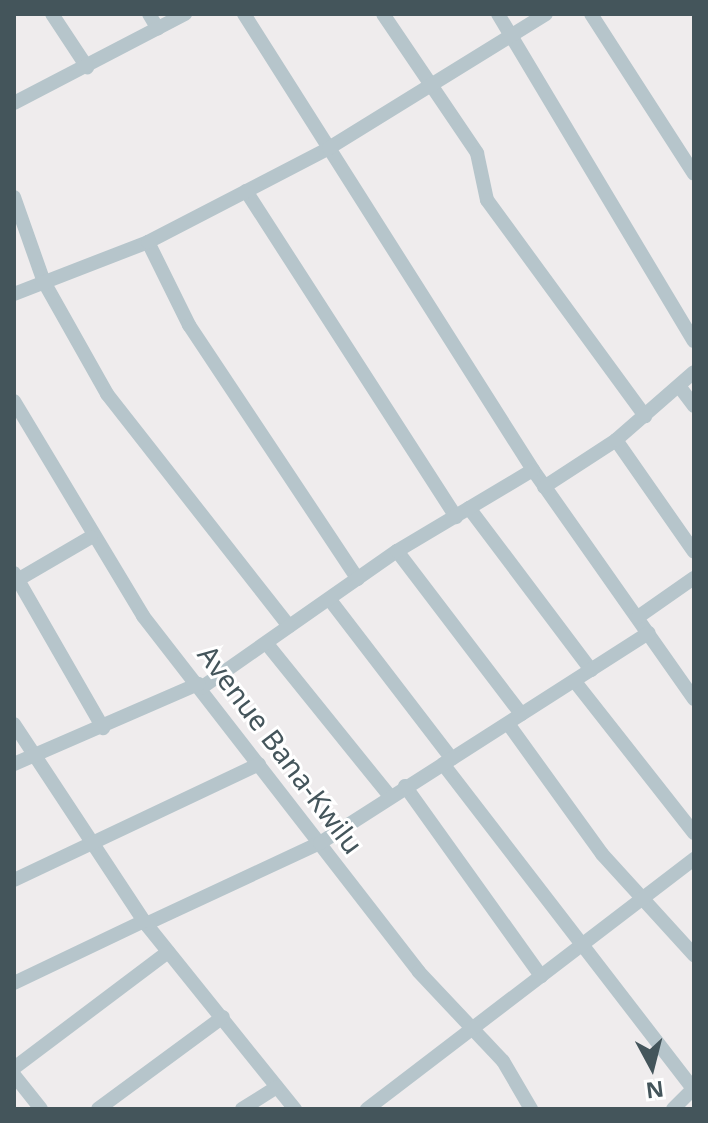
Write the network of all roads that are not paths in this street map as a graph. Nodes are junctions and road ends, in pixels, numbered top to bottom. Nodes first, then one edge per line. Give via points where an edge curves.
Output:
1 (52, 14) edge
2 (149, 14) edge
3 (185, 14) edge
4 (244, 14) edge
5 (383, 14) edge
6 (498, 14) edge
7 (546, 14) edge
8 (591, 14) edge
9 (158, 29) junction
10 (511, 37) junction
11 (87, 67) junction
12 (435, 86) junction
13 (14, 103) edge
14 (329, 148) junction
15 (694, 174) edge
16 (246, 191) junction
17 (14, 197) edge
18 (148, 242) junction
19 (44, 282) junction
20 (14, 294) edge
21 (694, 341) edge
22 (694, 372) edge
23 (679, 386) junction
24 (14, 401) edge
25 (694, 406) edge
26 (645, 416) junction
27 (616, 440) junction
28 (533, 470) junction
29 (544, 487) junction
30 (469, 508) junction
31 (456, 517) junction
32 (91, 537) junction
33 (397, 551) junction
34 (694, 552) edge
35 (15, 578) edge
36 (694, 578) edge
37 (358, 579) junction
38 (330, 600) junction
39 (638, 617) junction
40 (289, 626) junction
41 (649, 633) junction
42 (267, 644) junction
43 (591, 670) junction
44 (576, 683) junction
45 (200, 686) junction
46 (694, 699) edge
47 (521, 714) junction
48 (14, 724) edge
49 (509, 725) junction
50 (103, 728) junction
51 (33, 755) junction
52 (448, 762) junction
53 (14, 764) edge
54 (259, 764) junction
55 (405, 786) junction
56 (389, 795) junction
57 (694, 833) edge
58 (95, 842) junction
59 (320, 843) junction
60 (694, 859) edge
61 (14, 880) edge
62 (645, 896) junction
63 (145, 923) junction
64 (579, 945) junction
65 (168, 952) junction
66 (694, 955) edge
67 (541, 976) junction
68 (14, 983) edge
69 (223, 1017) junction
70 (472, 1027) junction
71 (14, 1068) edge
72 (14, 1075) edge
73 (277, 1087) junction
74 (694, 1090) edge
75 (529, 1108) edge
76 (41, 1109) edge
77 (98, 1109) edge
78 (242, 1109) edge
79 (295, 1109) edge
80 (367, 1109) edge
81 (673, 1109) edge

1 - 11 street
2 - 9 street
3 - 9 street
4 - 14 street
5 - 12 street
6 - 10 street
7 - 10 street
8 - 15 street
9 - 11 street
10 - 12 street
10 - 21 street
11 - 13 street
12 - 14 street
12 - 26 street via 477,153 487,200
14 - 16 street
14 - 28 street
16 - 18 street
16 - 31 street
17 - 19 street
18 - 19 street
18 - 37 street via 189,325
19 - 20 street
19 - 40 street via 107,394
22 - 23 street
23 - 25 street
23 - 26 street
24 - 32 street, Avenue Bana-Kwilu
26 - 27 street
27 - 29 street
27 - 34 street
28 - 29 street
28 - 30 street
29 - 39 street
30 - 31 street
30 - 43 street
31 - 33 street
32 - 35 street
32 - 45 street, Avenue Bana-Kwilu
33 - 37 street
33 - 47 street
35 - 50 street
36 - 39 street
37 - 38 street
38 - 40 street
38 - 52 street
39 - 41 street
40 - 42 street
41 - 43 street
41 - 46 street
42 - 45 street
42 - 56 street
43 - 44 street
44 - 47 street
44 - 57 street
45 - 50 street
45 - 54 street, Avenue Bana-Kwilu
47 - 49 street
48 - 51 street
49 - 52 street
49 - 62 street via 602,854
50 - 51 street
51 - 53 street
51 - 58 street
52 - 55 street
52 - 64 street
54 - 58 street
54 - 59 street, Avenue Bana-Kwilu
55 - 56 street
55 - 67 street
56 - 59 street
58 - 61 street
58 - 63 street
59 - 63 street
59 - 70 street, Avenue Bana-Kwilu via 419,972
60 - 62 street
62 - 64 street
62 - 66 street
63 - 65 street
63 - 68 street
64 - 67 street
64 - 74 street
65 - 69 street
65 - 71 street
67 - 70 street
69 - 73 street
69 - 77 street
70 - 75 street, Avenue Bana-Kwilu via 519,1082
70 - 80 street
72 - 76 street
73 - 78 street
73 - 79 street
74 - 81 street

